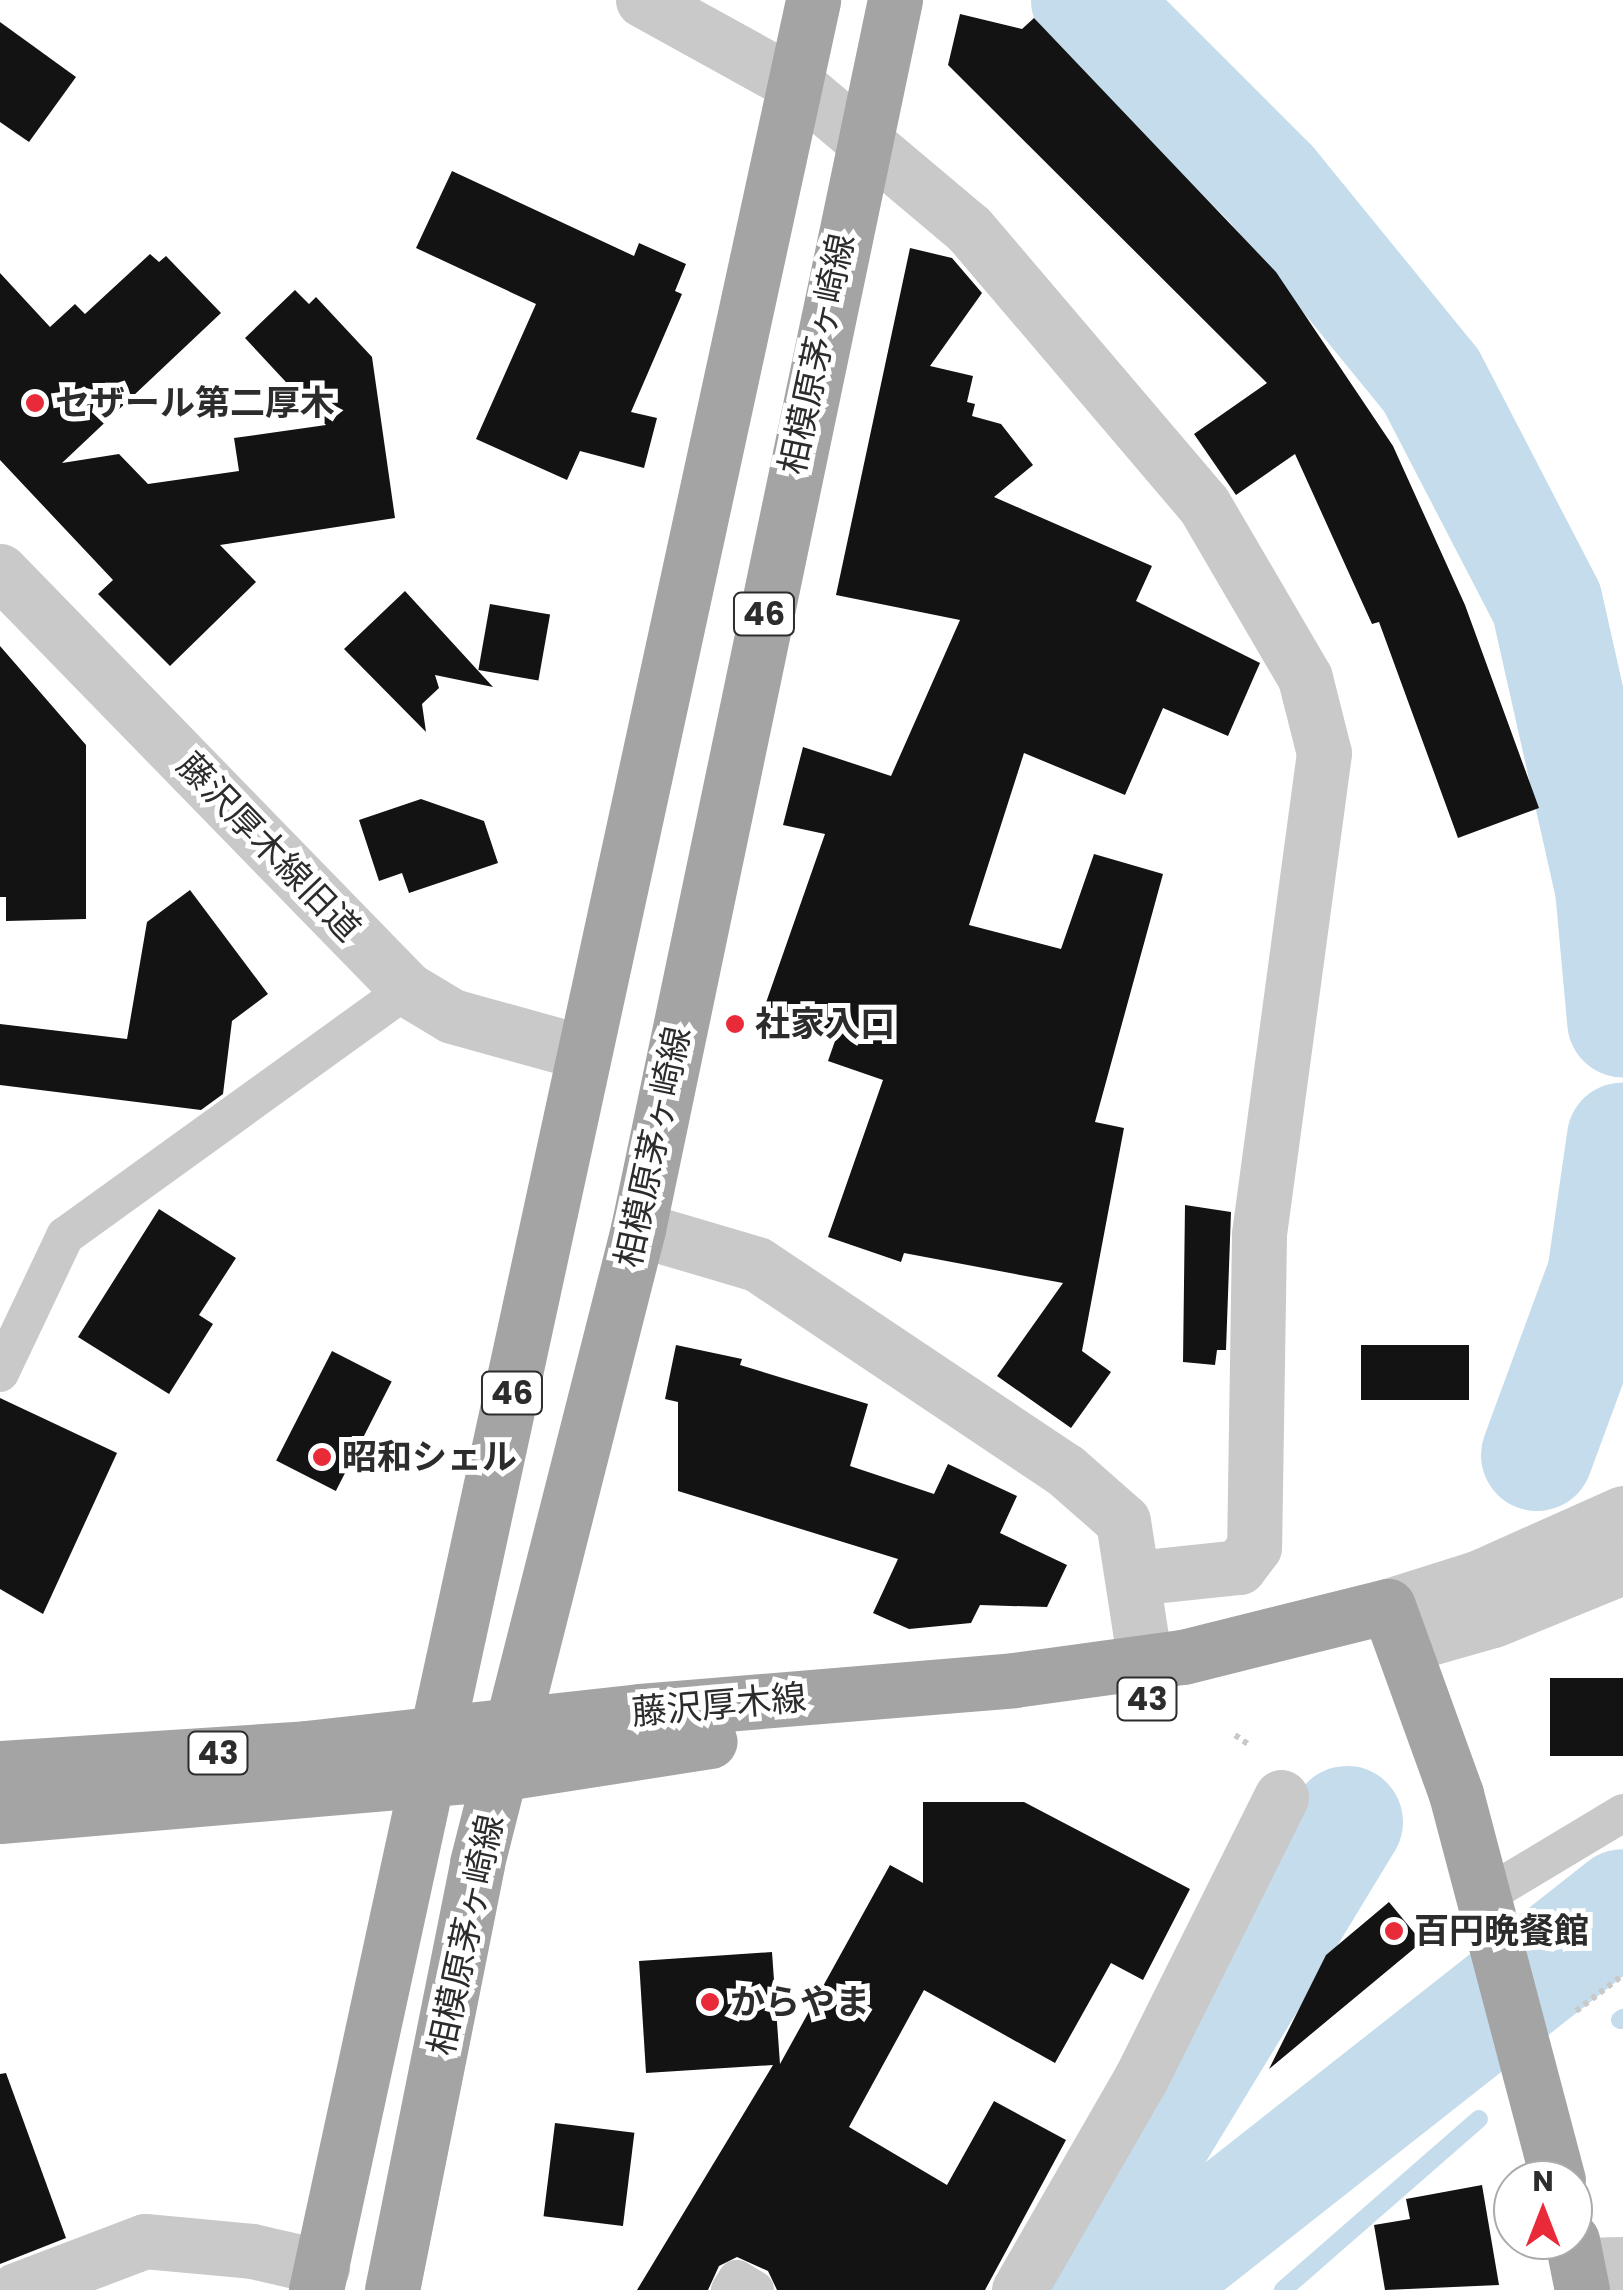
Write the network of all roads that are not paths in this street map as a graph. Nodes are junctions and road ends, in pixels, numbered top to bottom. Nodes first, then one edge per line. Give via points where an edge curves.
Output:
1 (643, 0) edge
2 (813, 0) edge
3 (894, 0) edge
4 (798, 86) junction
5 (862, 136) junction
6 (0, 571) edge
7 (407, 989) junction
8 (582, 1052) junction
9 (638, 1229) junction
10 (0, 1373) edge
11 (1623, 1513) edge
12 (1623, 1566) edge
13 (1135, 1578) junction
14 (1397, 1625) junction
15 (1145, 1664) junction
16 (510, 1748) junction
17 (430, 1757) junction
18 (0, 1768) edge
19 (1280, 1797) dead end
20 (1623, 1813) edge
21 (0, 1816) edge
22 (1489, 1913) junction
23 (1553, 2160) edge
24 (319, 2278) edge
25 (16, 2290) edge
26 (392, 2290) edge
27 (730, 2290) edge
28 (755, 2290) edge
29 (1019, 2290) edge

1 - 4 street
2 - 4 main road, 相模原茅ヶ崎線 / 46
3 - 5 main road, 相模原茅ヶ崎線 / 46
4 - 5 street
4 - 8 main road, 相模原茅ヶ崎線 / 46
5 - 9 main road, 相模原茅ヶ崎線 / 46
5 - 13 street via 969,229 1204,505 1305,678 1324,753 1259,1235 1254,1547 1239,1566
6 - 7 street, 藤沢厚木線旧道
7 - 8 street, 藤沢厚木線旧道 via 452,1016
7 - 10 lane via 64,1236
8 - 17 main road, 相模原茅ヶ崎線 / 46 via 466,1616
9 - 13 street via 757,1264 1065,1470 1123,1521
9 - 16 main road, 相模原茅ヶ崎線 / 46
11 - 14 street via 1477,1578
12 - 14 street via 1493,1620
13 - 15 street
14 - 15 main road, 藤沢厚木線 / 43
14 - 16 main road, 藤沢厚木線 / 43 via 1118,1706 690,1743
14 - 22 main road
15 - 16 main road, 藤沢厚木線 / 43
16 - 17 main road, 藤沢厚木線 / 43
16 - 26 main road, 相模原茅ヶ崎線 / 46 via 478,1863
17 - 18 main road, 藤沢厚木線 / 43
17 - 21 main road, 藤沢厚木線 / 43
17 - 24 main road, 相模原茅ヶ崎線 / 46
19 - 29 street via 1141,2078
20 - 22 lane
22 - 23 main road
24 - 25 street via 252,2252 146,2241
27 - 28 lane via 737,2279

